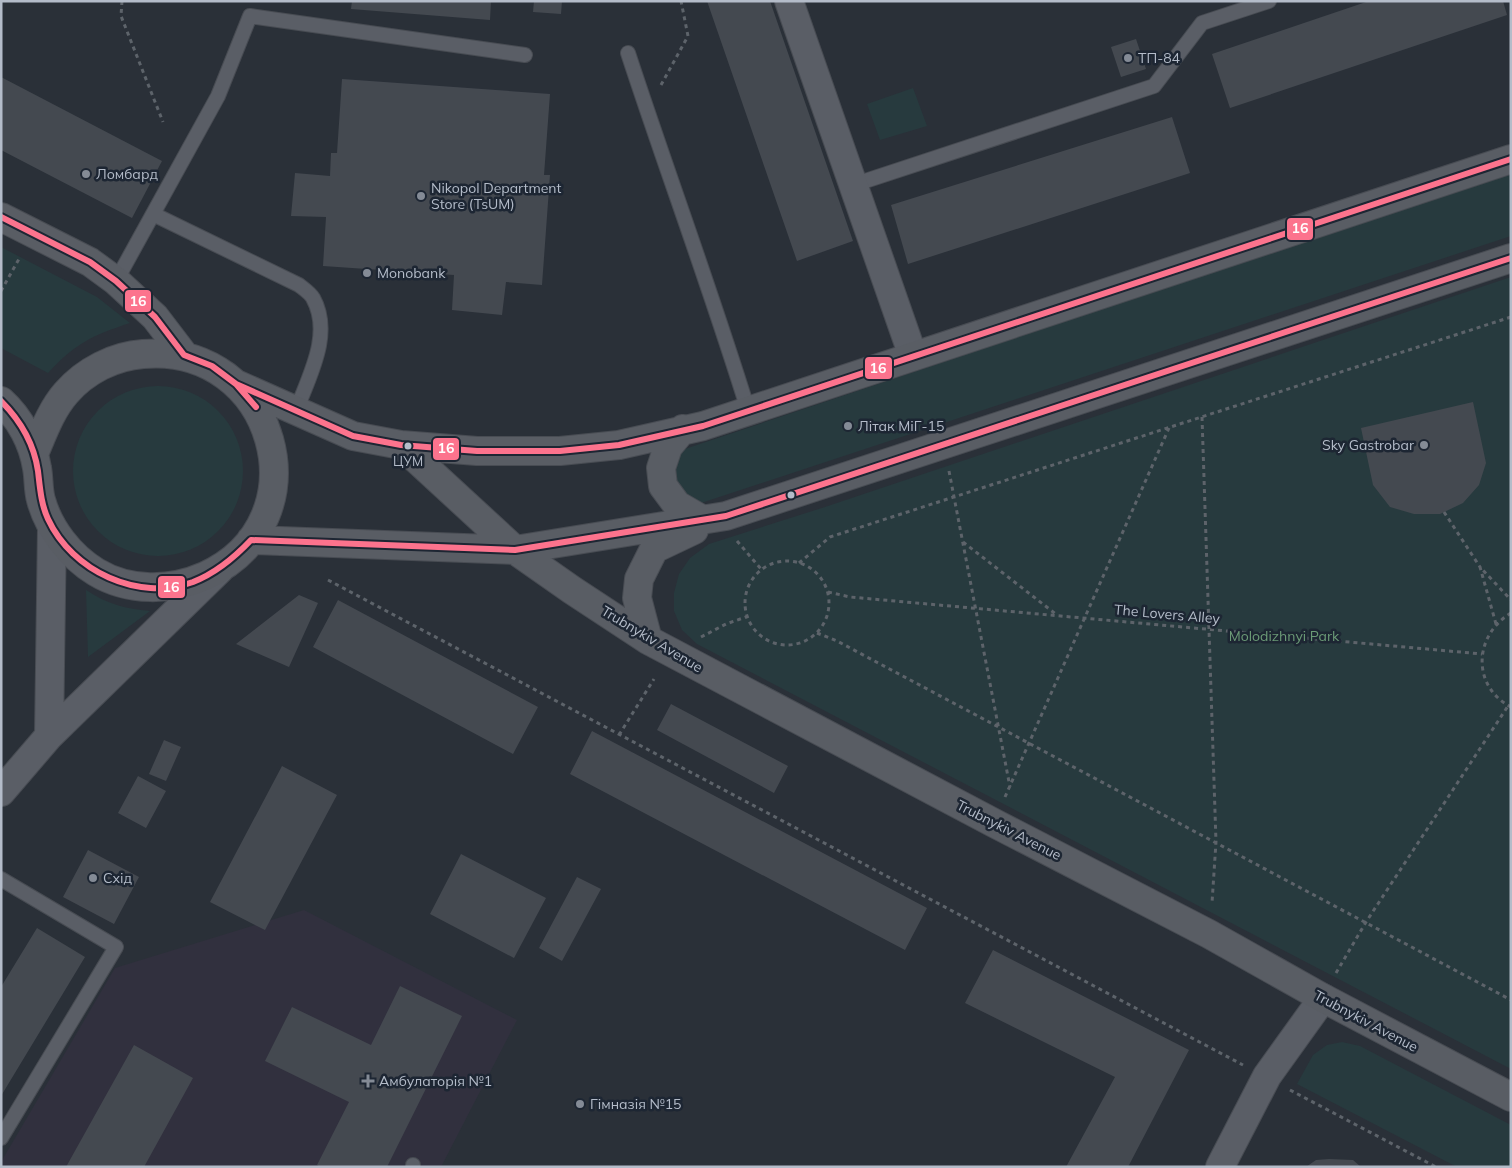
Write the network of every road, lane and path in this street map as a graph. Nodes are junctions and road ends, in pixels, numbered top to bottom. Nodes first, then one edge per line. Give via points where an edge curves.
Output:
1 (122, 1) edge
2 (680, 1) edge
3 (789, 1) edge
4 (1269, 1) edge
5 (628, 53) dead end
6 (525, 55) dead end
7 (659, 88) dead end
8 (163, 122) dead end
9 (1511, 159) edge
10 (852, 186) junction
11 (153, 214) junction
12 (1, 217) edge
13 (20, 257) dead end
14 (1511, 258) edge
15 (116, 281) junction
16 (1, 291) edge
17 (1511, 317) edge
18 (184, 355) junction
19 (913, 356) junction
20 (236, 384) junction
21 (1, 401) edge
22 (748, 410) junction
23 (296, 411) junction
24 (1202, 417) junction
25 (1169, 428) junction
26 (683, 429) junction
27 (944, 444) junction
28 (401, 446) junction
29 (34, 454) junction
30 (954, 497) junction
31 (1444, 512) dead end
32 (721, 524) junction
33 (52, 527) junction
34 (251, 540) junction
35 (962, 542) junction
36 (515, 550) junction
37 (799, 563) junction
38 (1480, 567) junction
39 (762, 569) junction
40 (219, 570) junction
41 (328, 580) dead end
42 (828, 592) junction
43 (1511, 600) edge
44 (975, 608) junction
45 (1511, 613) edge
46 (1057, 615) junction
47 (746, 617) junction
48 (1085, 618) junction
49 (1496, 624) junction
50 (1209, 629) junction
51 (817, 633) junction
52 (648, 640) junction
53 (694, 641) dead end
54 (1482, 654) junction
55 (654, 679) dead end
56 (1509, 706) edge
57 (998, 727) junction
58 (619, 734) junction
59 (49, 736) junction
60 (1029, 744) junction
61 (1010, 787) junction
62 (1, 792) edge
63 (994, 823) junction
64 (1216, 842) junction
65 (1, 879) edge
66 (1366, 922) junction
67 (1209, 934) junction
68 (1322, 998) junction
69 (1511, 1000) edge
70 (1245, 1066) dead end
71 (1290, 1090) dead end
72 (1511, 1097) edge
73 (1, 1138) edge
74 (1220, 1167) edge
75 (1436, 1167) edge

1 - 8 path via 121,16
2 - 7 path via 688,36
3 - 10 street
4 - 10 lane via 1202,23 1154,86
5 - 22 lane
6 - 11 lane via 250,16 218,96
9 - 19 main road
10 - 19 street
11 - 15 lane
11 - 23 lane via 299,285 313,297 321,320 321,339
12 - 15 main road via 90,262
13 - 16 path
14 - 27 main road
15 - 18 main road via 155,317
17 - 24 path
18 - 20 main road via 212,366
18 - 29 main road via 158,352 132,355 107,362 85,376 66,393 51,415
19 - 22 main road
20 - 23 main road
20 - 34 main road via 256,407 272,451 271,498
21 - 29 main road via 26,433
22 - 26 main road via 703,426
23 - 28 main road via 353,436
24 - 25 path
24 - 50 path
25 - 30 path
25 - 48 path
26 - 28 main road via 619,444 560,451 477,451
26 - 32 main road via 668,447 661,468 663,486 677,505
27 - 30 path
27 - 32 main road
28 - 36 main road, Trubnykiv Avenue
29 - 33 main road via 41,499
30 - 35 path
30 - 37 path via 830,537
31 - 38 path
32 - 36 main road
32 - 39 path
32 - 52 main road via 654,549 638,579 637,598
33 - 40 main road via 72,553 97,572 127,584 158,588 190,583
33 - 59 street
34 - 36 main road
34 - 40 main road
35 - 44 path
35 - 46 path
36 - 52 main road, Trubnykiv Avenue
37 - 39 path via 773,563
37 - 42 path via 811,569
38 - 43 path
38 - 49 path
39 - 47 path via 746,590
40 - 59 street
41 - 58 path
42 - 44 path, The Lovers Alley via 850,597
42 - 51 path via 826,621
44 - 46 path, The Lovers Alley
44 - 57 path
45 - 49 path
46 - 48 path, The Lovers Alley
47 - 51 path via 764,640 777,645 792,646
47 - 53 path
48 - 50 path, The Lovers Alley
48 - 60 path
49 - 54 path
50 - 54 path, The Lovers Alley
50 - 64 path
51 - 57 path
52 - 63 main road, Trubnykiv Avenue
54 - 56 path via 1482,672 1490,689
55 - 58 path
56 - 66 path
57 - 60 path
57 - 61 path
58 - 70 path
59 - 62 street
60 - 61 path
60 - 64 path
61 - 63 path
63 - 67 main road, Trubnykiv Avenue
64 - 66 path
64 - 67 path
65 - 73 lane via 116,947
66 - 68 path
66 - 69 path
67 - 68 main road, Trubnykiv Avenue
68 - 72 main road, Trubnykiv Avenue
68 - 74 street via 1267,1076
71 - 75 path

